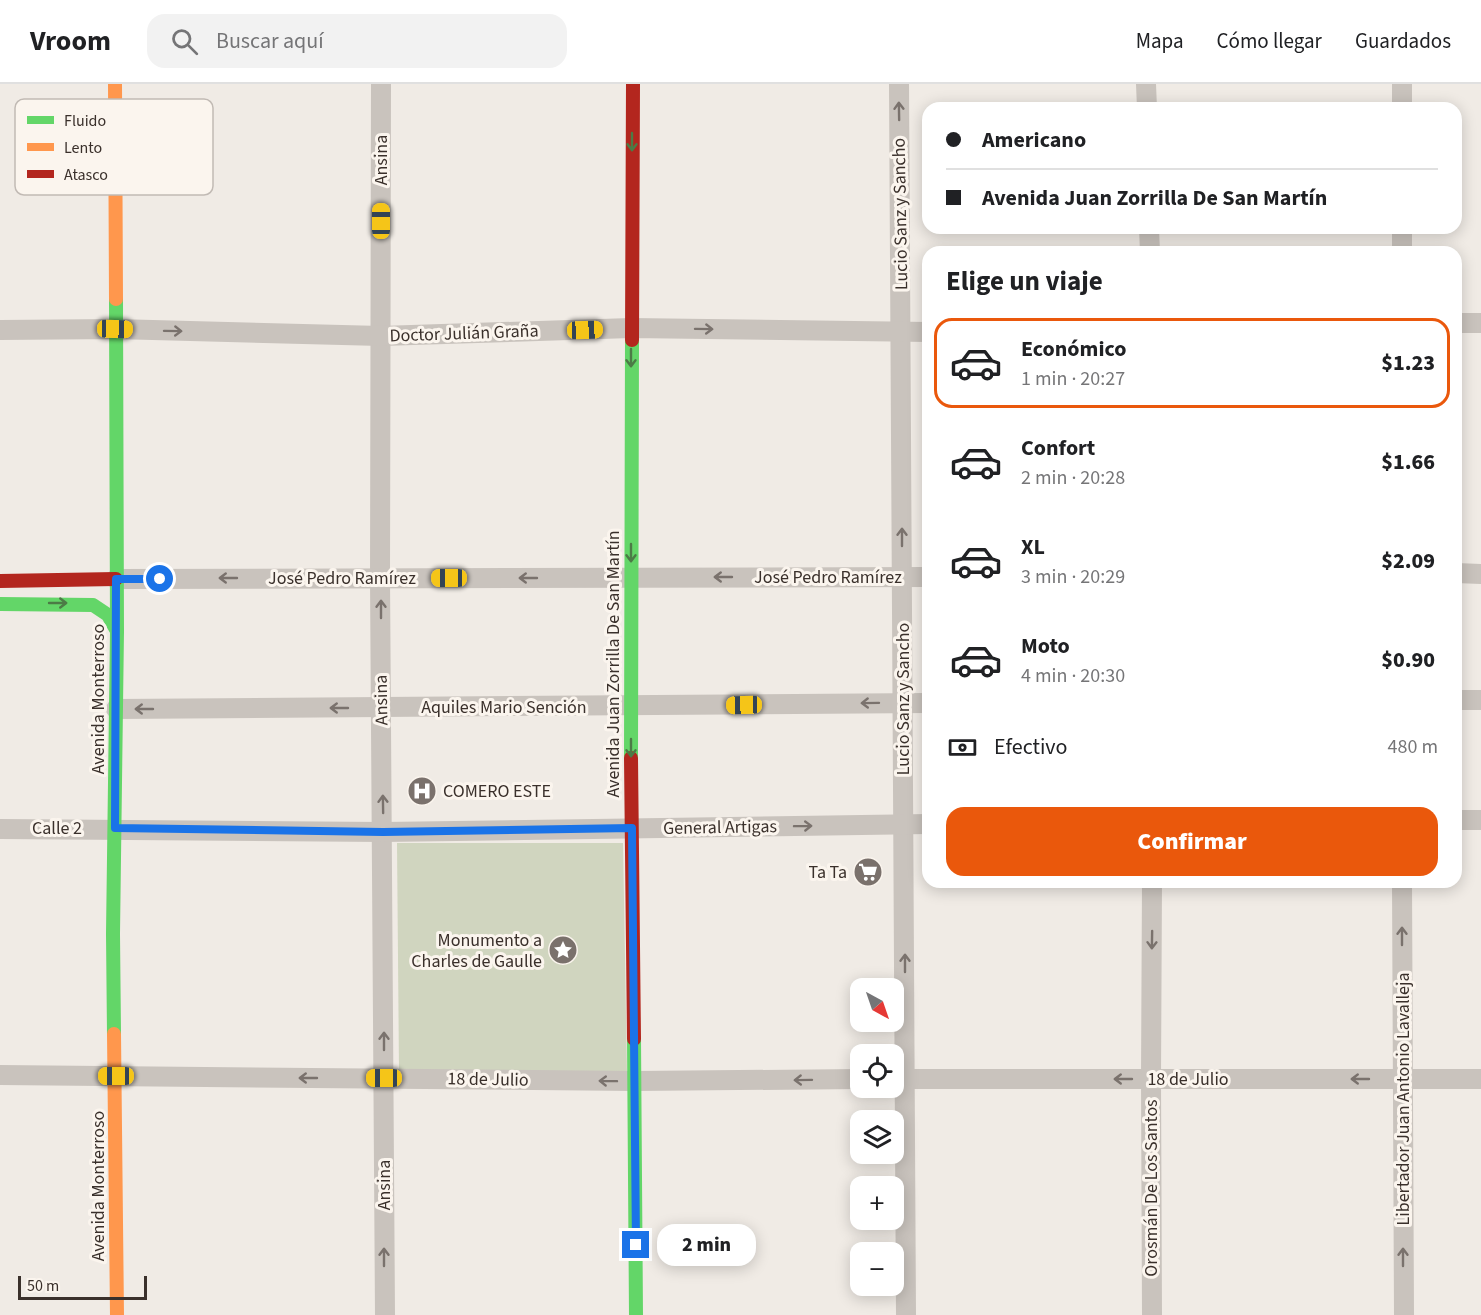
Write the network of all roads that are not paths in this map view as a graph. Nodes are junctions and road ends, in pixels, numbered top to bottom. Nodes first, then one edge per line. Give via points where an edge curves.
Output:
1 (381, 84) edge
2 (633, 84) edge
3 (899, 84) edge
4 (1146, 84) edge
5 (1402, 84) edge
6 (1147, 102) edge
7 (1402, 102) edge
8 (115, 195) edge
9 (1462, 323) edge
10 (1481, 323) edge
11 (631, 328) junction
12 (115, 329) junction
13 (0, 330) edge
14 (901, 332) junction
15 (922, 332) edge
16 (381, 336) junction
17 (1462, 573) edge
18 (1481, 574) edge
19 (903, 577) junction
20 (922, 577) edge
21 (380, 578) junction
22 (631, 578) junction
23 (116, 579) junction
24 (0, 581) edge
25 (0, 604) edge
26 (117, 631) junction
27 (1462, 700) edge
28 (1481, 700) edge
29 (903, 703) junction
30 (922, 703) edge
31 (631, 706) junction
32 (381, 708) junction
33 (116, 709) junction
34 (1462, 820) edge
35 (1481, 820) edge
36 (922, 824) edge
37 (904, 825) junction
38 (115, 828) junction
39 (632, 828) junction
40 (0, 829) edge
41 (383, 832) junction
42 (1152, 888) edge
43 (1402, 888) edge
44 (901, 1044) edge
45 (0, 1075) edge
46 (116, 1076) junction
47 (384, 1078) junction
48 (1403, 1078) junction
49 (850, 1079) edge
50 (904, 1079) edge
51 (1150, 1079) junction
52 (1481, 1079) edge
53 (635, 1081) junction
54 (900, 1098) edge
55 (117, 1315) edge
56 (385, 1315) edge
57 (636, 1315) edge
58 (906, 1315) edge
59 (1152, 1315) edge
60 (1404, 1315) edge

1 - 16 street, Ansina
2 -> 11 street, Avenida Juan Zorrilla De San Martín
14 -> 3 street, Lucio Sanz y Sancho
4 - 6 street
5 - 7 street
8 - 12 street, Avenida Monterroso
9 - 10 street
11 -> 14 street, Doctor Julián Graña
11 - 16 street, Doctor Julián Graña
11 -> 22 street, Avenida Juan Zorrilla De San Martín
12 - 13 street, Doctor Julián Graña
12 -> 16 street, Doctor Julián Graña
12 - 23 street, Avenida Monterroso
14 - 15 street, Doctor Julián Graña
19 -> 14 street, Lucio Sanz y Sancho
16 - 21 street, Ansina
17 - 18 street
19 - 20 street, José Pedro Ramírez
19 -> 22 street, José Pedro Ramírez
19 - 29 street, Lucio Sanz y Sancho
22 -> 21 street, José Pedro Ramírez
21 -> 23 street, José Pedro Ramírez
32 -> 21 street, Ansina
22 - 31 street, Avenida Juan Zorrilla De San Martín
23 - 24 street
23 - 26 street, Avenida Monterroso
25 -> 26 street via 93,605 108,615
26 - 33 street, Avenida Monterroso
27 - 28 street
29 - 30 street, Aquiles Mario Sención
29 -> 31 street, Aquiles Mario Sención
29 - 37 street, Lucio Sanz y Sancho
31 - 32 street, Aquiles Mario Sención
31 -> 39 street, Avenida Juan Zorrilla De San Martín
32 -> 33 street, Aquiles Mario Sención
41 -> 32 street, Ansina
33 - 38 street, Avenida Monterroso
34 - 35 street
36 - 37 street, General Artigas
39 -> 37 street, General Artigas
44 -> 37 street, Lucio Sanz y Sancho
38 - 40 street, Calle 2
38 - 41 street, General Artigas
38 - 46 street, Avenida Monterroso
39 - 41 street, General Artigas
39 - 53 street, Avenida Juan Zorrilla De San Martín
47 -> 41 street, Ansina
42 -> 51 street, Orosmán De Los Santos
48 -> 43 street, Libertador Juan Antonio Lavalleja
45 - 46 street, 18 de Julio
47 -> 46 street, 18 de Julio
46 - 55 street, Avenida Monterroso
53 -> 47 street, 18 de Julio
56 -> 47 street, Ansina
48 -> 51 street, 18 de Julio
48 - 52 street, 18 de Julio
60 -> 48 street, Libertador Juan Antonio Lavalleja
49 -> 53 street, 18 de Julio
51 -> 50 street, 18 de Julio
51 - 59 street, Orosmán De Los Santos
53 - 57 street, Avenida Juan Zorrilla De San Martín
54 - 58 street, Lucio Sanz y Sancho

